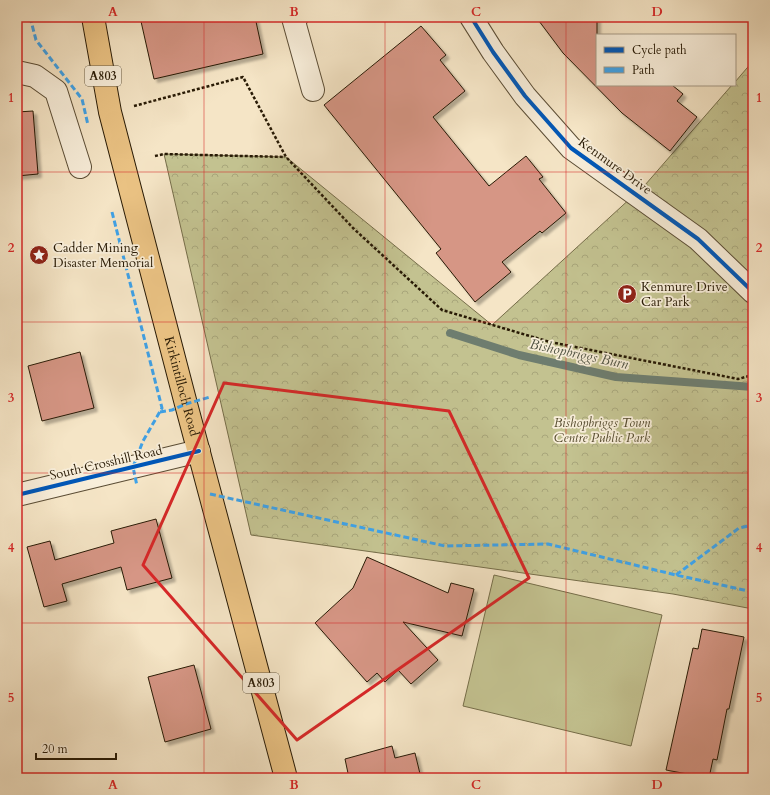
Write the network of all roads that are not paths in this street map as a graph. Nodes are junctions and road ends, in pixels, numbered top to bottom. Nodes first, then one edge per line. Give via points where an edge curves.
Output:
1 (85, 17) edge
2 (93, 17) edge
3 (297, 17) edge
4 (471, 17) edge
5 (96, 39) junction
6 (17, 72) edge
7 (313, 90) dead end
8 (80, 167) dead end
9 (753, 292) edge
10 (199, 451) junction
11 (17, 494) edge
12 (286, 778) edge

1 - 5 main road, Kirkintilloch Road
2 - 5 main road, Kirkintilloch Road / A803
3 - 7 street via 293,18
4 - 9 street, Kenmure Drive via 525,96 571,148 698,239
5 - 10 main road, Kirkintilloch Road / A803 via 110,112
6 - 8 street via 35,76 56,90
10 - 11 street, South Crosshill Road
10 - 12 main road, Kirkintilloch Road / A803

